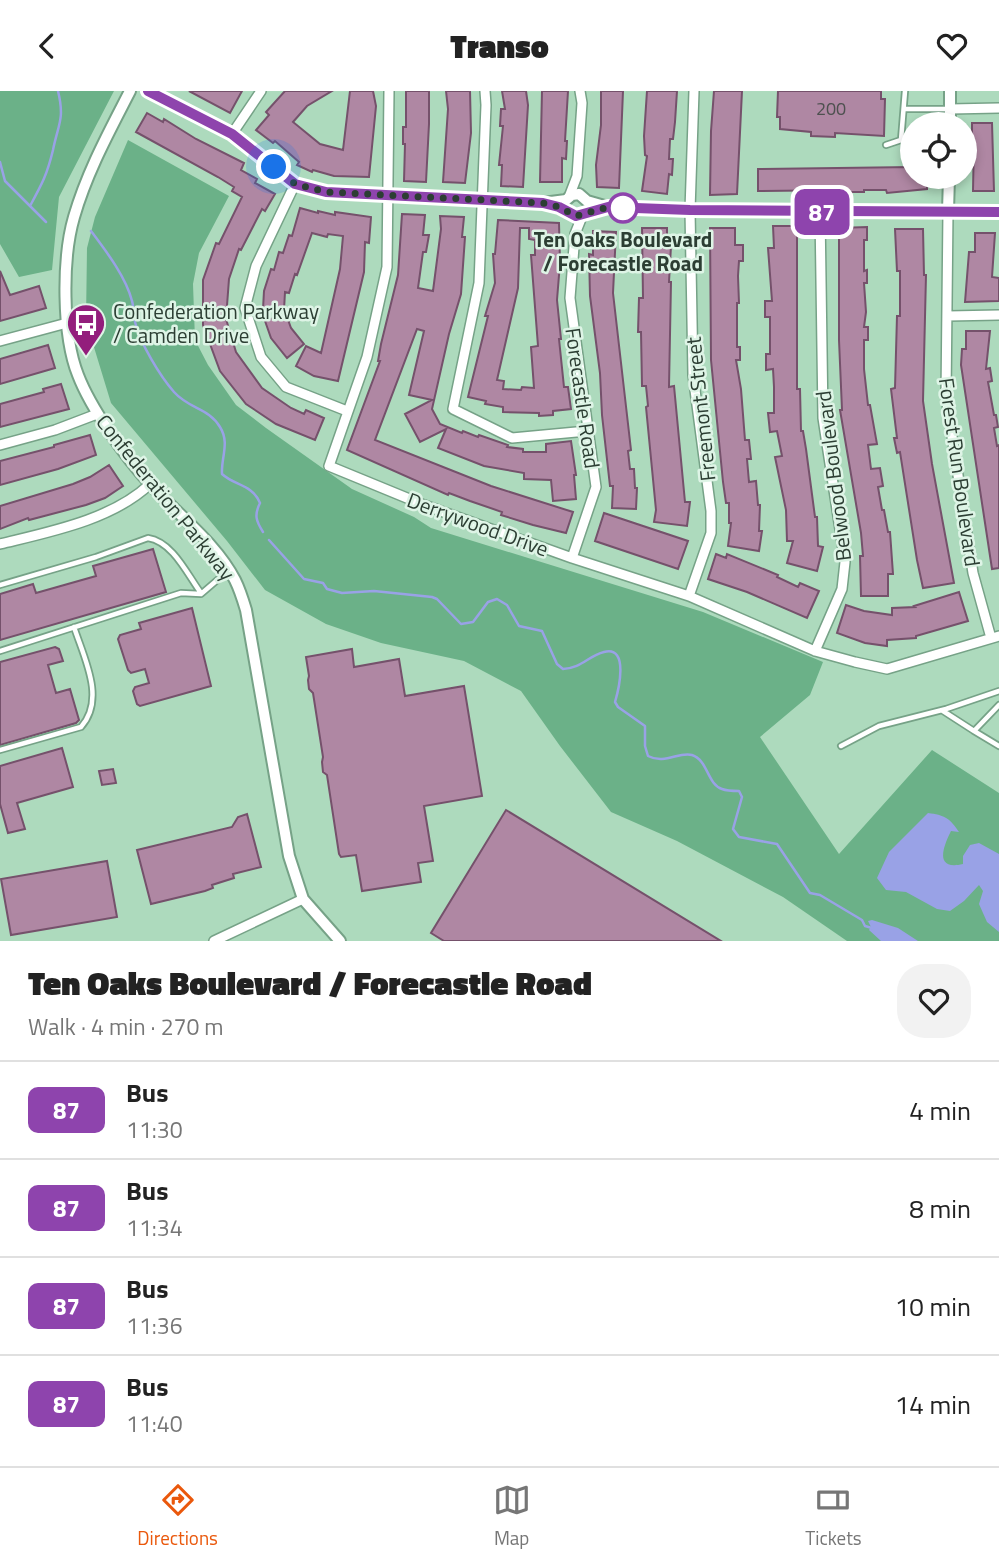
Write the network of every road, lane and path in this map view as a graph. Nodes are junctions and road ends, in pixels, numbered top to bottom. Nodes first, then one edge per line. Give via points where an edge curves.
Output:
1 (130, 91) edge
2 (148, 91) edge
3 (261, 91) edge
4 (389, 91) edge
5 (485, 91) edge
6 (580, 91) edge
7 (694, 91) edge
8 (905, 91) edge
9 (950, 91) edge
10 (999, 108) edge
11 (904, 109) junction
12 (950, 109) junction
13 (232, 134) junction
14 (886, 145) dead end
15 (577, 176) junction
16 (295, 184) junction
17 (949, 189) edge
18 (387, 195) junction
19 (481, 201) junction
20 (568, 205) junction
21 (585, 206) junction
22 (690, 210) junction
23 (948, 211) junction
24 (820, 212) junction
25 (999, 212) edge
26 (575, 234) junction
27 (948, 316) junction
28 (999, 316) edge
29 (67, 323) junction
30 (0, 341) edge
31 (347, 411) junction
32 (97, 414) junction
33 (587, 431) junction
34 (0, 445) edge
35 (150, 484) junction
36 (0, 544) edge
37 (572, 558) junction
38 (229, 570) junction
39 (0, 585) edge
40 (201, 594) junction
41 (688, 596) junction
42 (75, 627) junction
43 (995, 637) edge
44 (0, 651) edge
45 (815, 651) junction
46 (999, 691) edge
47 (999, 705) edge
48 (942, 710) junction
49 (974, 731) junction
50 (841, 746) dead end
51 (999, 746) edge
52 (0, 750) edge
53 (303, 899) junction
54 (214, 941) edge
55 (340, 941) edge

1 - 29 street, Confederation Parkway via 94,162 73,219 66,272
2 - 13 street
3 - 13 street
4 - 18 street, Derrywood Drive
5 - 19 street
6 - 15 street
7 - 22 street, Freemont Street
8 - 11 lane
9 - 12 street
10 - 12 street
11 - 12 lane
11 - 14 lane via 901,140
13 - 16 street
15 - 20 street
15 - 21 street
16 - 18 street via 326,192
16 - 31 street via 256,266 246,308 261,357 286,387
17 - 23 street, Forest Run Boulevard
18 - 19 street
18 - 31 street, Derrywood Drive via 387,267 367,357
19 - 20 street
19 - 33 street via 479,283 453,409 512,438
20 - 21 street via 576,216
20 - 21 street via 579,194
20 - 26 street, Forecastle Road
21 - 22 street
21 - 26 street, Forecastle Road
22 - 24 street
22 - 41 street, Freemont Street via 693,375 711,533
23 - 24 street
23 - 25 street
23 - 27 street, Forest Run Boulevard
24 - 45 street, Belwood Boulevard via 823,418 845,562 842,589
26 - 33 street, Forecastle Road via 570,298
27 - 28 street
27 - 43 street, Forest Run Boulevard via 946,397 973,573
29 - 30 street
29 - 32 street, Confederation Parkway via 77,373
31 - 37 street, Derrywood Drive via 329,466
32 - 34 street
32 - 35 street, Confederation Parkway
33 - 37 street, Forecastle Road via 596,487
35 - 36 street via 84,522
35 - 38 street, Confederation Parkway
37 - 41 street, Derrywood Drive
38 - 40 lane
38 - 53 street, Confederation Parkway via 246,610 289,856
39 - 40 lane via 148,538 170,550
40 - 42 lane via 181,593
41 - 45 street, Derrywood Drive
42 - 44 lane
42 - 52 lane via 94,701 88,719 81,727
43 - 45 street, Derrywood Drive via 887,669
46 - 48 lane
47 - 49 lane
48 - 49 lane
48 - 50 lane via 879,726
49 - 51 lane
53 - 54 street
53 - 55 street, Confederation Parkway

